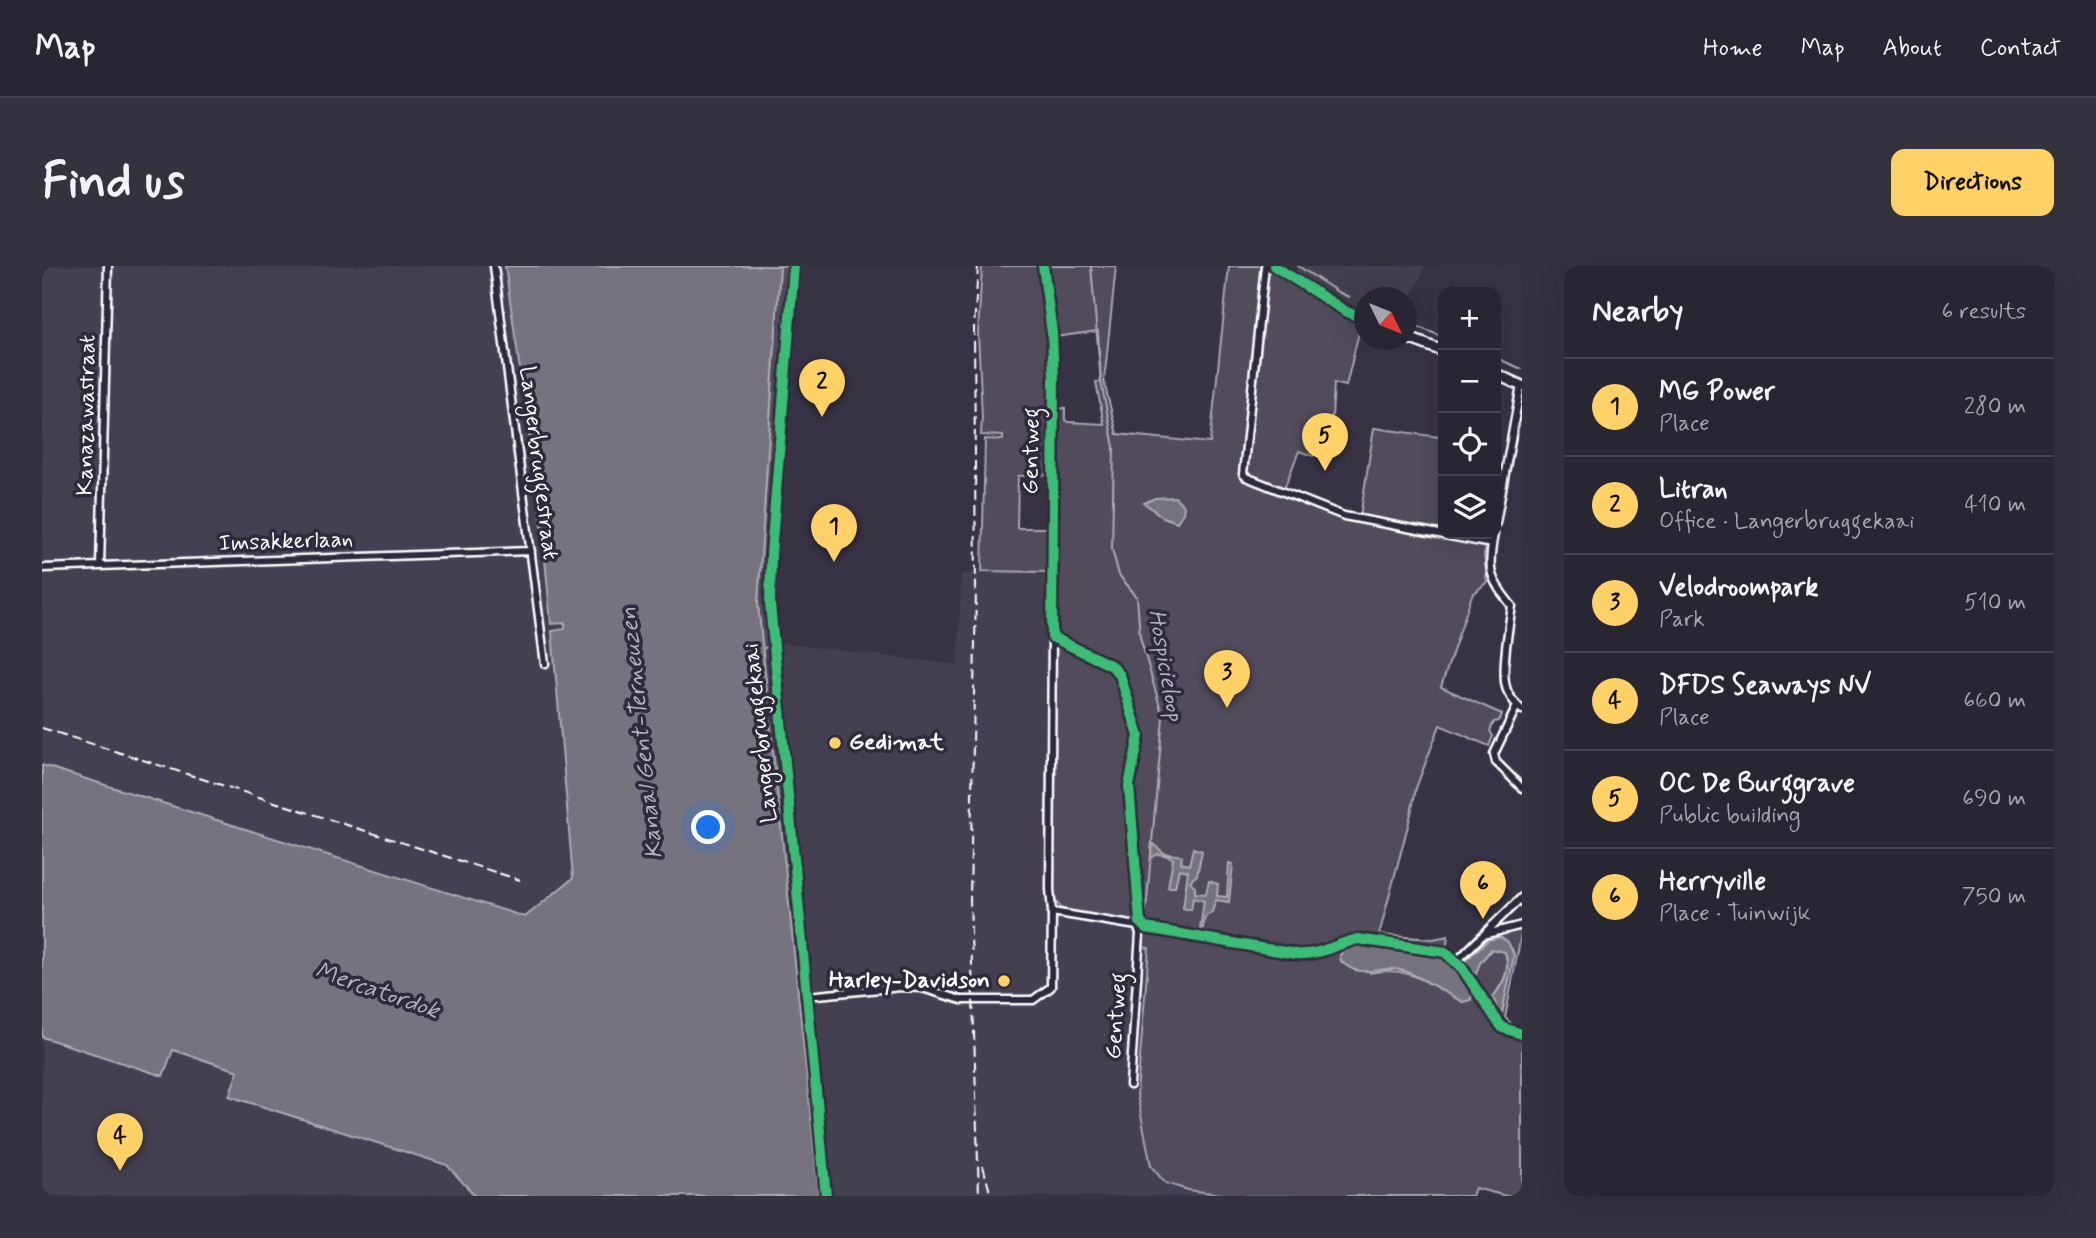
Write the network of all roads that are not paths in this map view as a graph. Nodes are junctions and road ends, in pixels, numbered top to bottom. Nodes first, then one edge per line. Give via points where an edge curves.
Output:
1 (108, 266) edge
2 (494, 266) edge
3 (794, 266) edge
4 (1043, 266) edge
5 (1265, 266) edge
6 (1274, 266) edge
7 (1354, 315) edge
8 (1417, 341) edge
9 (1440, 350) edge
10 (1501, 376) edge
11 (1522, 385) edge
12 (1501, 496) edge
13 (1493, 539) edge
14 (1492, 544) junction
15 (531, 551) junction
16 (100, 566) junction
17 (42, 568) edge
18 (1512, 606) junction
19 (1522, 608) edge
20 (545, 664) dead end
21 (1519, 708) edge
22 (1522, 788) edge
23 (1522, 897) edge
24 (1052, 912) junction
25 (1522, 925) edge
26 (1483, 935) junction
27 (1456, 962) dead end
28 (807, 996) junction
29 (1130, 1085) dead end
30 (826, 1196) edge

1 - 16 street, Kanazawastraat
2 - 15 street, Langerbruggestraat
3 - 28 main road, Langerbruggekaai via 770,604
4 - 24 street, Gentweg via 1054,380
5 - 14 street via 1242,474 1344,516
6 - 7 main road
8 - 9 main road
10 - 11 main road
11 - 12 street
13 - 14 street
14 - 18 street via 1492,578
15 - 16 street, Imsakkerlaan
15 - 20 street, Langerbruggestraat
16 - 17 street, Imsakkerlaan
18 - 19 street
18 - 21 street via 1506,687
21 - 22 street via 1494,754 1496,762
23 - 26 street
24 - 28 street via 1051,987 1033,1000 961,1000 901,987
24 - 29 street, Gentweg via 1137,926
25 - 26 street
26 - 27 street
28 - 30 main road, Langerbruggekaai

